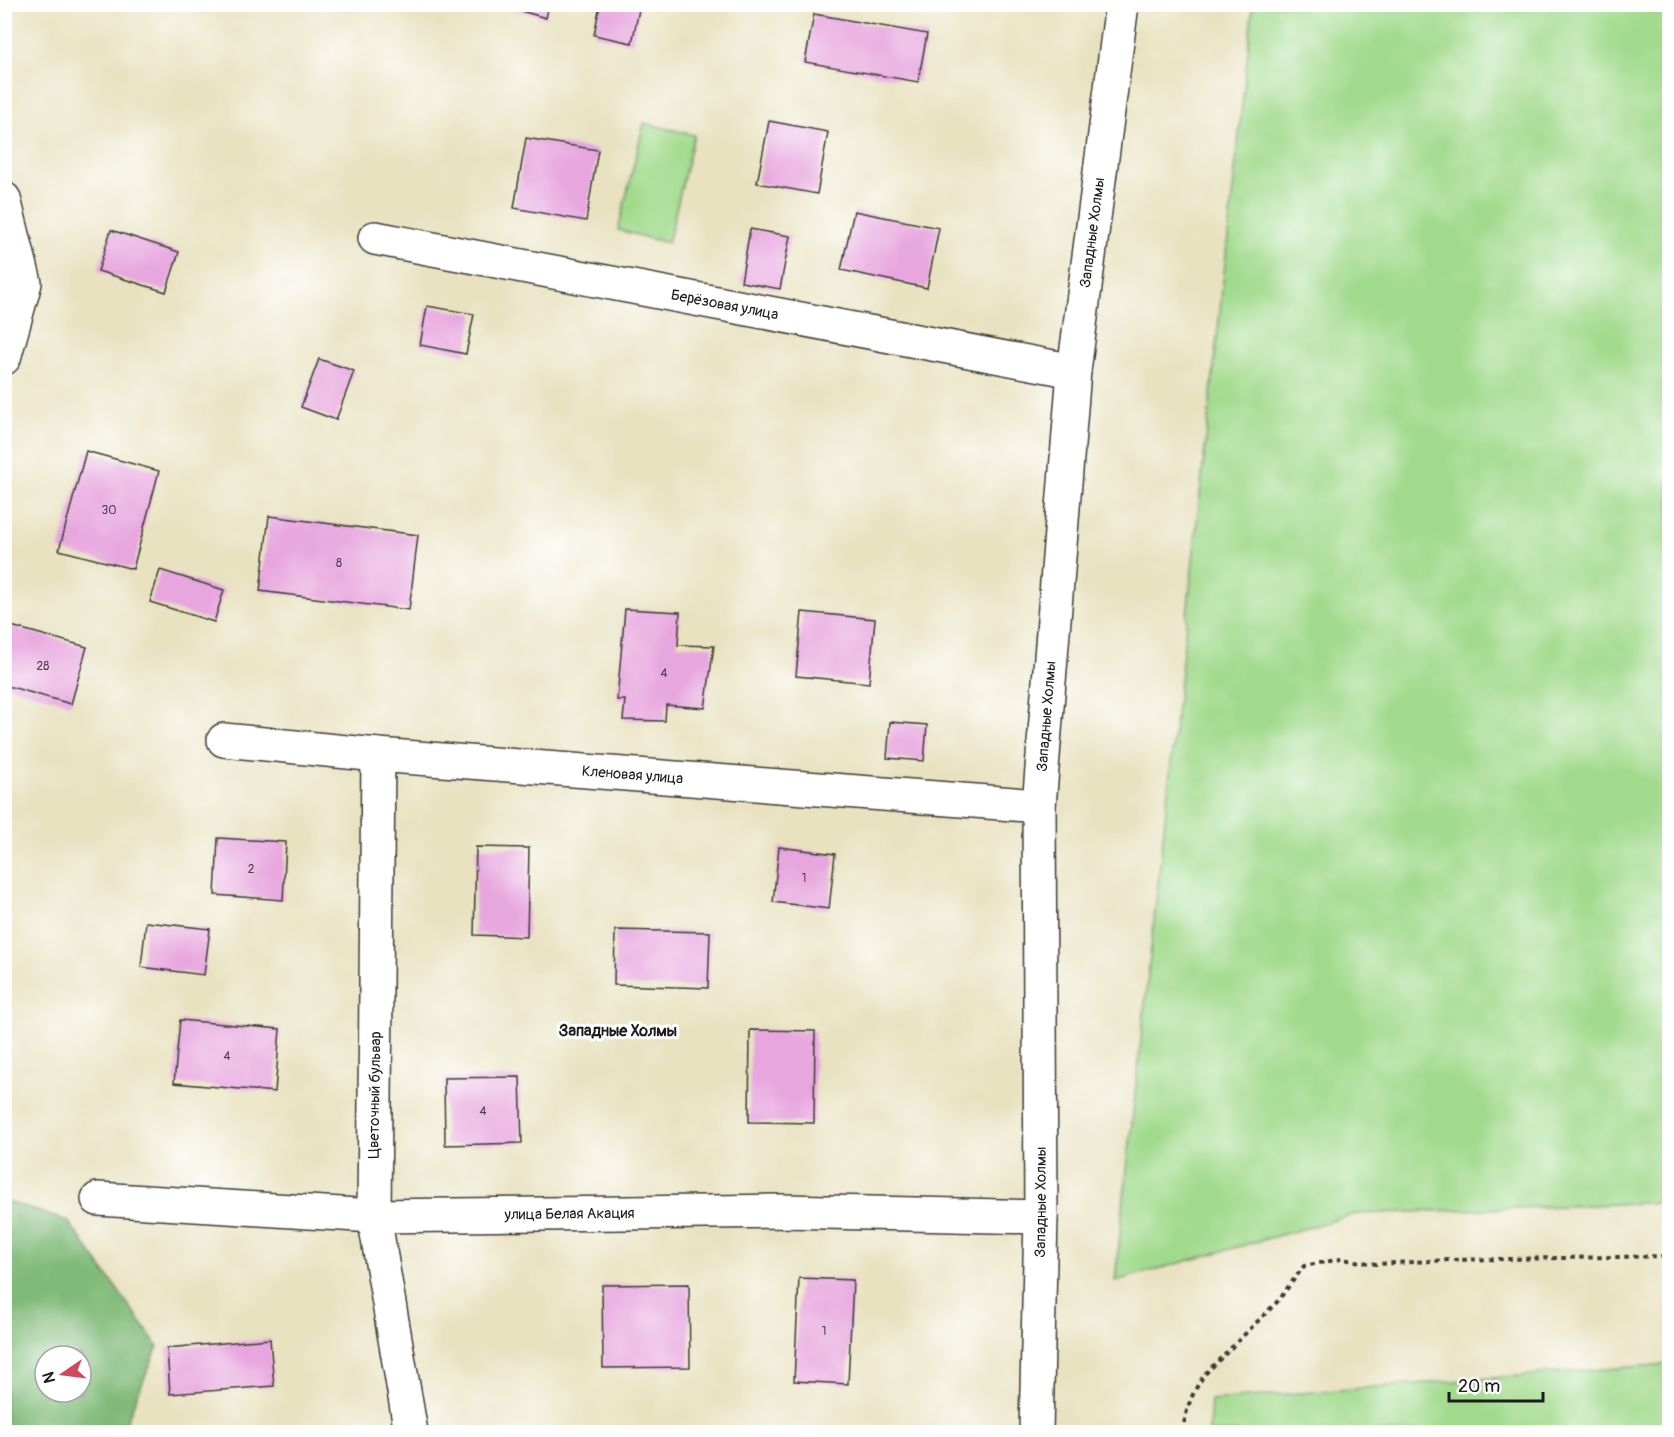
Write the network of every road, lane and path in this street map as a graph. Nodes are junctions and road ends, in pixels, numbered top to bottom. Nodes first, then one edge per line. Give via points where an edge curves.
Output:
1 (1122, 4) edge
2 (4, 199) edge
3 (375, 238) dead end
4 (4, 358) edge
5 (1074, 371) junction
6 (224, 740) dead end
7 (378, 755) junction
8 (1039, 806) junction
9 (98, 1199) dead end
10 (374, 1216) junction
11 (1041, 1217) junction
12 (1670, 1256) edge
13 (411, 1432) edge
14 (1036, 1432) edge
15 (1183, 1432) edge

1 - 5 street, Западные Холмы
2 - 4 street via 26,283
3 - 5 street, Берёзовая улица
5 - 8 street, Западные Холмы
6 - 7 street, Кленовая улица
7 - 8 street, Кленовая улица
7 - 10 street, Цветочный бульвар
8 - 11 street, Западные Холмы
9 - 10 street, улица Белая Акация
10 - 11 street, улица Белая Акация via 783,1211
10 - 13 street, Цветочный бульвар
11 - 14 street, Западные Холмы
12 - 15 path via 1376,1264 1341,1259 1304,1266 1277,1302 1205,1374 1185,1413

